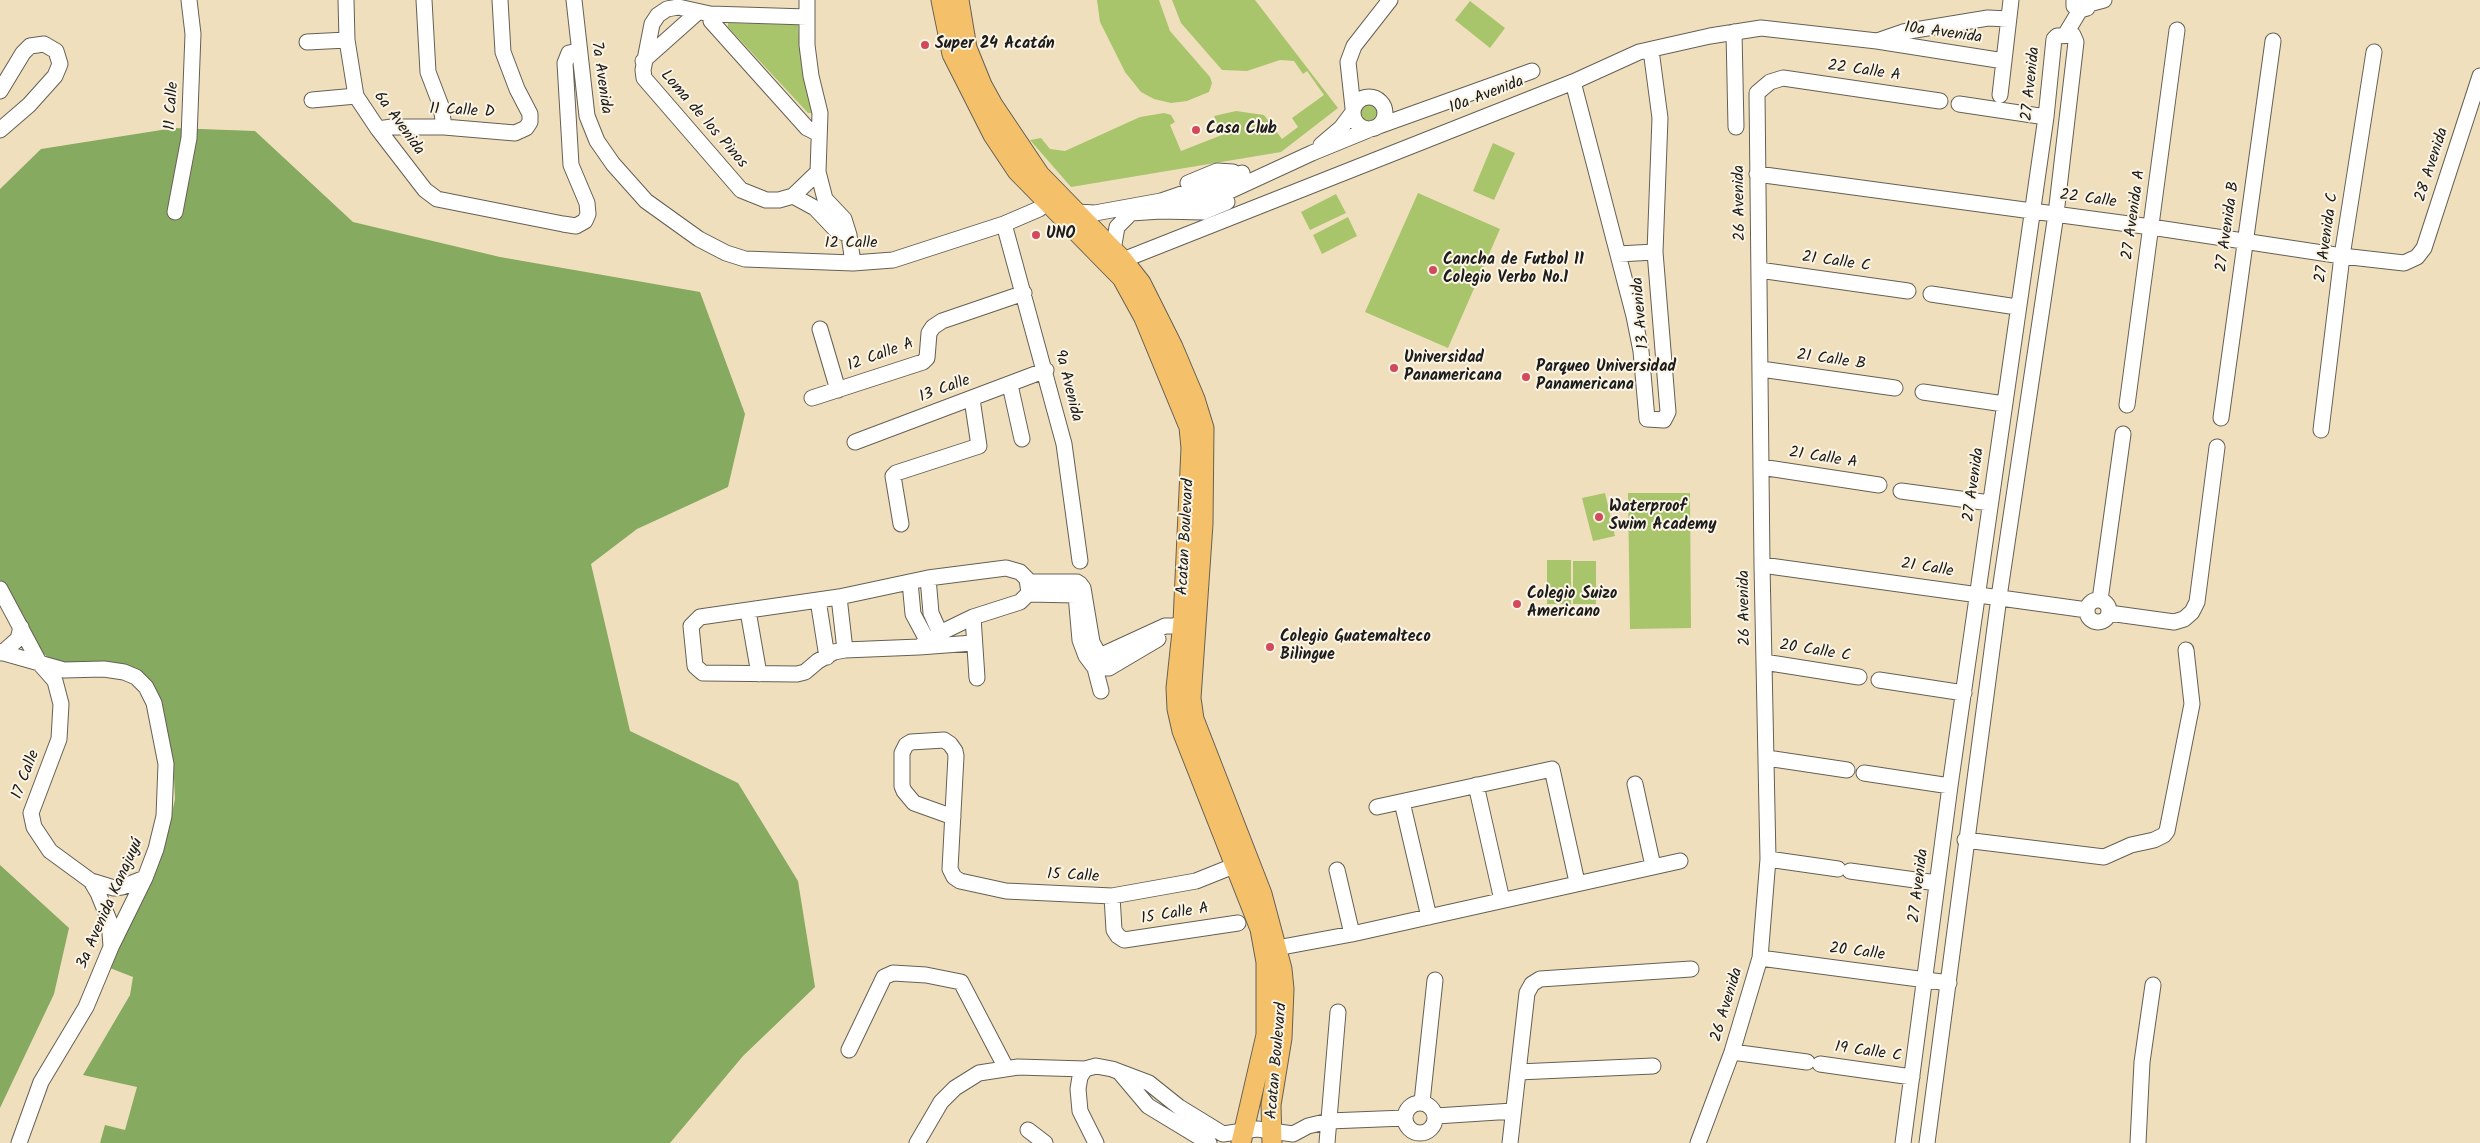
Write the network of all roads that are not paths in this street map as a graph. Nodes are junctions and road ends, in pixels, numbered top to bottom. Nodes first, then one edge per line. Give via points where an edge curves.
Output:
1 (189, 0) edge
2 (346, 0) edge
3 (424, 0) edge
4 (500, 0) edge
5 (574, 0) edge
6 (807, 0) edge
7 (941, 0) edge
8 (959, 0) edge
9 (1390, 0) edge
10 (2011, 0) edge
11 (2104, 0) edge
12 (2083, 3) edge
13 (704, 13) junction
14 (807, 17) junction
15 (2008, 19) junction
16 (2177, 30) dead end
17 (1734, 32) junction
18 (2065, 35) junction
19 (347, 40) junction
20 (1877, 41) junction
21 (2273, 41) dead end
22 (308, 42) dead end
23 (1651, 50) junction
24 (578, 51) junction
25 (2374, 52) dead end
26 (643, 61) junction
27 (2004, 61) junction
28 (1532, 71) dead end
29 (1348, 73) junction
30 (2480, 76) edge
31 (1783, 78) joint
32 (1573, 82) junction
33 (0, 91) edge
34 (2000, 95) dead end
35 (356, 96) junction
36 (312, 100) dead end
37 (1378, 101) junction
38 (1940, 101) dead end
39 (1959, 104) dead end
40 (1353, 110) junction
41 (1423, 112) junction
42 (2046, 116) junction
43 (444, 127) junction
44 (1736, 127) dead end
45 (1375, 128) junction
46 (378, 129) junction
47 (0, 130) edge
48 (819, 134) junction
49 (1312, 153) junction
50 (818, 172) junction
51 (1269, 174) junction
52 (1757, 174) junction
53 (793, 196) junction
54 (1052, 198) junction
55 (646, 201) joint
56 (820, 204) junction
57 (1161, 206) junction
58 (2033, 210) junction
59 (175, 212) dead end
60 (1076, 212) junction
61 (2056, 214) junction
62 (1004, 224) junction
63 (2151, 227) junction
64 (2245, 241) junction
65 (1655, 252) junction
66 (1618, 254) junction
67 (1118, 255) junction
68 (2342, 256) junction
69 (2413, 260) joint
70 (852, 263) junction
71 (1759, 270) junction
72 (1908, 291) dead end
73 (1024, 293) junction
74 (1931, 294) dead end
75 (2017, 307) junction
76 (820, 329) dead end
77 (1762, 369) junction
78 (1046, 370) junction
79 (1010, 384) junction
80 (1895, 388) dead end
81 (838, 390) junction
82 (1923, 392) dead end
83 (812, 398) dead end
84 (972, 399) junction
85 (2004, 404) junction
86 (2127, 405) dead end
87 (2221, 418) dead end
88 (2321, 430) dead end
89 (2123, 434) dead end
90 (1022, 439) dead end
91 (856, 442) dead end
92 (2218, 447) dead end
93 (1761, 467) junction
94 (1878, 485) dead end
95 (1901, 491) dead end
96 (1990, 503) junction
97 (901, 524) dead end
98 (1080, 561) dead end
99 (1762, 565) junction
100 (928, 578) junction
101 (910, 582) junction
102 (1028, 588) junction
103 (0, 590) edge
104 (1977, 594) junction
105 (839, 596) junction
106 (1999, 598) junction
107 (818, 600) junction
108 (2100, 600) junction
109 (2087, 610) junction
110 (748, 611) junction
111 (2109, 613) junction
112 (973, 617) junction
113 (1184, 623) junction
114 (20, 627) junction
115 (929, 641) junction
116 (973, 643) junction
117 (1090, 647) junction
118 (844, 650) junction
119 (2186, 650) dead end
120 (1, 653) edge
121 (826, 657) junction
122 (1764, 662) junction
123 (40, 664) junction
124 (1094, 668) junction
125 (71, 672) junction
126 (758, 674) junction
127 (1859, 677) dead end
128 (977, 678) dead end
129 (1878, 680) dead end
130 (1101, 691) dead end
131 (59, 692) junction
132 (1964, 693) junction
133 (1767, 758) junction
134 (1847, 770) dead end
135 (1864, 773) dead end
136 (1634, 784) dead end
137 (1476, 785) junction
138 (1950, 786) junction
139 (1402, 802) junction
140 (1377, 807) dead end
141 (953, 816) junction
142 (1966, 840) junction
143 (1680, 860) dead end
144 (1768, 860) junction
145 (1243, 862) junction
146 (1654, 866) junction
147 (1337, 870) dead end
148 (145, 878) junction
149 (91, 881) junction
150 (1577, 882) junction
151 (1938, 884) junction
152 (1112, 896) junction
153 (1502, 900) junction
154 (1429, 916) junction
155 (1238, 923) dead end
156 (1352, 934) junction
157 (111, 947) junction
158 (1270, 950) junction
159 (1760, 958) junction
160 (1690, 969) dead end
161 (1926, 979) junction
162 (1435, 980) dead end
163 (1949, 983) junction
164 (2153, 985) dead end
165 (1338, 1012) dead end
166 (849, 1050) dead end
167 (1732, 1052) junction
168 (1653, 1066) dead end
169 (1006, 1068) junction
170 (1085, 1069) junction
171 (1518, 1072) junction
172 (1121, 1074) junction
173 (1912, 1077) junction
174 (1422, 1102) junction
175 (1513, 1111) junction
176 (1436, 1116) junction
177 (1405, 1118) junction
178 (1329, 1121) junction
179 (1028, 1130) dead end
180 (1242, 1137) edge
181 (1272, 1137) edge
182 (1419, 1138) edge
183 (1292, 1139) edge
184 (19, 1143) edge
185 (917, 1143) edge
186 (1045, 1143) edge
187 (1096, 1143) edge
188 (1208, 1143) edge
189 (1327, 1143) edge
190 (1510, 1143) edge
191 (1701, 1143) edge
192 (1902, 1143) edge
193 (1927, 1143) edge
194 (2138, 1143) edge

1 - 59 street, 11 Calle via 193,34 189,138
2 - 19 street, 6a Avenida
3 - 43 street via 428,72 444,117
4 - 43 street, 11 Calle D via 503,52 530,118 526,128 515,133
5 - 24 street, 7a Avenida
6 - 14 street
7 - 54 main road, Acatan Boulevard via 952,54 993,135 1017,170
8 - 54 main road, Acatan Boulevard via 967,48 982,85
9 - 29 street via 1354,46
10 - 15 street
11 - 12 street
12 - 18 street
13 - 14 street, Loma de los Pinos
13 - 26 street
13 - 26 street, Loma de los Pinos via 673,7 658,15 652,24
13 - 48 street via 807,128
14 - 48 street via 811,76 820,113
15 - 20 street, 10a Avenida via 1988,18 1903,32
15 - 27 street
16 - 63 street, 27 Avenida A
17 - 20 street, 10a Avenida via 1762,28
17 - 23 street, 10a Avenida
17 - 44 street
18 - 42 street, 27 Avenida via 2054,40
18 - 61 street, 27 Avenida via 2073,36 2076,42
19 - 22 street
19 - 35 street, 6a Avenida
20 - 27 street, 10a Avenida
21 - 64 street, 27 Avenida B
23 - 32 street, 10a Avenida via 1639,52
23 - 65 street, 13 Avenida via 1660,118
24 - 46 street, 6a Avenida via 569,53 564,63 571,165 588,206 584,222 576,226 437,199 425,190
24 - 55 street, 7a Avenida via 592,132 613,164
25 - 68 street, 27 Avenida C
26 - 53 street, Loma de los Pinos via 644,78 741,190 766,200
27 - 34 street
28 - 41 street
29 - 37 street
29 - 40 street
30 - 69 street, 28 Avenida via 2424,248
31 - 38 street, 22 Calle A
31 - 52 street, 26 Avenida via 1770,82 1757,93
32 - 66 street, 13 Avenida
32 - 67 street, 10a Avenida
33 - 47 street via 29,47 38,43 49,45 59,58 58,70 29,105
35 - 36 street
35 - 46 street, 6a Avenida
37 - 40 street via 1359,100
37 - 41 street
37 - 45 street via 1383,119
39 - 42 street
40 - 45 street via 1359,126
40 - 49 street via 1342,128
41 - 45 street
42 - 58 street, 27 Avenida
43 - 46 street, 11 Calle D
45 - 49 street
48 - 50 street
49 - 51 street
50 - 53 street
50 - 56 street
51 - 57 street via 1208,199
51 - 57 street via 1242,173
52 - 58 street, 22 Calle
52 - 71 street, 26 Avenida
53 - 56 street
54 - 60 main road, Acatan Boulevard
54 - 62 street, 12 Calle via 1036,211
54 - 113 main road, Acatan Boulevard via 1112,267 1134,298 1190,427
55 - 70 street, 12 Calle via 705,243 732,256
56 - 70 street via 835,229 849,236
57 - 60 street
57 - 67 street via 1125,217 1117,227
58 - 61 street, 22 Calle
58 - 75 street, 27 Avenida
60 - 67 main road, Acatan Boulevard
61 - 63 street, 22 Calle
61 - 106 street, 27 Avenida
62 - 70 street, 12 Calle via 893,260
62 - 73 street, 9a Avenida
63 - 64 street, 22 Calle
63 - 86 street, 27 Avenida A
64 - 68 street, 22 Calle
64 - 87 street, 27 Avenida B
65 - 66 street
65 - 66 street, 13 Avenida via 1668,412 1664,420 1651,421 1646,414 1641,351
67 - 113 main road, Acatan Boulevard via 1142,283 1155,308 1204,428 1203,524
68 - 69 street, 22 Calle via 2399,262
68 - 88 street, 27 Avenida C
71 - 72 street, 21 Calle C
71 - 77 street, 26 Avenida
73 - 78 street, 9a Avenida
73 - 81 street, 12 Calle A via 938,324 929,333 927,358 923,362
74 - 75 street
75 - 85 street, 27 Avenida
76 - 81 street, 12 Calle A
77 - 80 street, 21 Calle B
77 - 93 street, 26 Avenida
78 - 79 street, 13 Calle
78 - 98 street, 9a Avenida via 1064,444
79 - 84 street, 13 Calle
79 - 90 street
81 - 83 street, 12 Calle A
82 - 85 street
84 - 91 street, 13 Calle
84 - 97 street via 979,446 893,476
85 - 96 street, 27 Avenida
89 - 108 street
92 - 111 street via 2196,602 2189,616 2174,622
93 - 94 street, 21 Calle A
93 - 99 street, 26 Avenida
95 - 96 street
96 - 104 street, 27 Avenida
99 - 104 street, 21 Calle
99 - 122 street, 26 Avenida
100 - 101 street
100 - 102 street via 1006,568 1020,572
100 - 115 street
101 - 105 street
101 - 115 street via 914,614
102 - 112 street via 1020,602
102 - 117 street via 1083,588
103 - 114 street, 17 Calle
104 - 106 street, 21 Calle
104 - 132 street, 27 Avenida
105 - 107 street
105 - 118 street
106 - 109 street, 21 Calle
106 - 142 street, 27 Avenida
107 - 110 street
107 - 121 street
108 - 109 street via 2093,602
108 - 111 street via 2108,606
109 - 111 street, 21 Calle via 2095,622 2106,619
110 - 126 street
110 - 126 street via 694,620 691,626 695,666 703,673
112 - 115 street
112 - 116 street
113 - 117 street via 1166,626 1104,654
113 - 124 street via 1109,668
113 - 145 main road, Acatan Boulevard via 1176,688 1180,722
114 - 120 street via 18,639
114 - 123 street, 17 Calle
115 - 116 street
115 - 118 street
116 - 128 street
117 - 124 street
118 - 121 street
119 - 142 street via 2192,704 2164,835 2104,857
120 - 123 street, 3a Avenida Kanajuyú
121 - 126 street via 802,673
122 - 127 street, 20 Calle C
122 - 133 street, 26 Avenida
123 - 125 street, 3a Avenida Kanajuyú
123 - 131 street, 17 Calle via 55,680
124 - 130 street
125 - 131 street via 64,677
125 - 148 street, 3a Avenida Kanajuyú via 104,669 127,673 146,687 154,703 166,764 167,789 162,824
129 - 132 street
131 - 149 street, 17 Calle via 62,708 59,739 31,817 39,837 50,851
132 - 138 street, 27 Avenida
133 - 134 street
133 - 144 street, 26 Avenida
135 - 138 street
136 - 146 street
137 - 139 street
137 - 150 street via 1552,768
137 - 153 street
138 - 151 street, 27 Avenida
139 - 140 street
139 - 154 street
141 - 141 street, 15 Calle via 956,756 952,747 944,740 911,742 902,753 904,791 914,803
141 - 152 street, 15 Calle via 950,869 960,882 1006,891
142 - 163 street, 27 Avenida
143 - 146 street
144 - 151 street
144 - 159 street, 26 Avenida
145 - 152 street, 15 Calle via 1196,882
145 - 158 main road, Acatan Boulevard
146 - 150 street
147 - 156 street
148 - 149 street, 17 Calle via 114,888
148 - 157 street, 3a Avenida Kanajuyú
149 - 157 street, 17 Calle via 108,917
150 - 153 street
151 - 161 street, 27 Avenida
152 - 155 street, 15 Calle A via 1114,930 1118,936 1128,940
153 - 154 street
154 - 156 street
156 - 158 street
157 - 184 street, 3a Avenida Kanajuyú via 86,1007 41,1082
158 - 180 main road, Acatan Boulevard via 1266,962 1266,1035
158 - 181 main road, Acatan Boulevard via 1284,989 1282,1038 1271,1105
159 - 161 street, 20 Calle
159 - 167 street, 26 Avenida
160 - 171 street via 1536,981 1527,993
161 - 163 street, 20 Calle
161 - 173 street, 27 Avenida
162 - 174 street
163 - 193 street, 27 Avenida
164 - 194 street via 2142,1062
165 - 178 street
166 - 169 street via 884,977 893,973 926,975 961,982
167 - 173 street, 19 Calle C
167 - 191 street, 26 Avenida
168 - 171 street
169 - 170 street
169 - 185 street via 979,1074 955,1088 941,1102
170 - 172 street via 1096,1066
170 - 187 street via 1078,1089 1080,1111
171 - 175 street
172 - 180 street via 1149,1082 1179,1107 1223,1134
172 - 188 street via 1148,1106
173 - 192 street, 27 Avenida
174 - 176 street via 1430,1105
174 - 177 street via 1408,1108
175 - 176 street
175 - 190 street
176 - 182 street via 1436,1122
177 - 178 street
177 - 182 street
178 - 183 street via 1308,1126
178 - 189 street
179 - 186 street
180 - 181 street via 1257,1129
181 - 183 street

